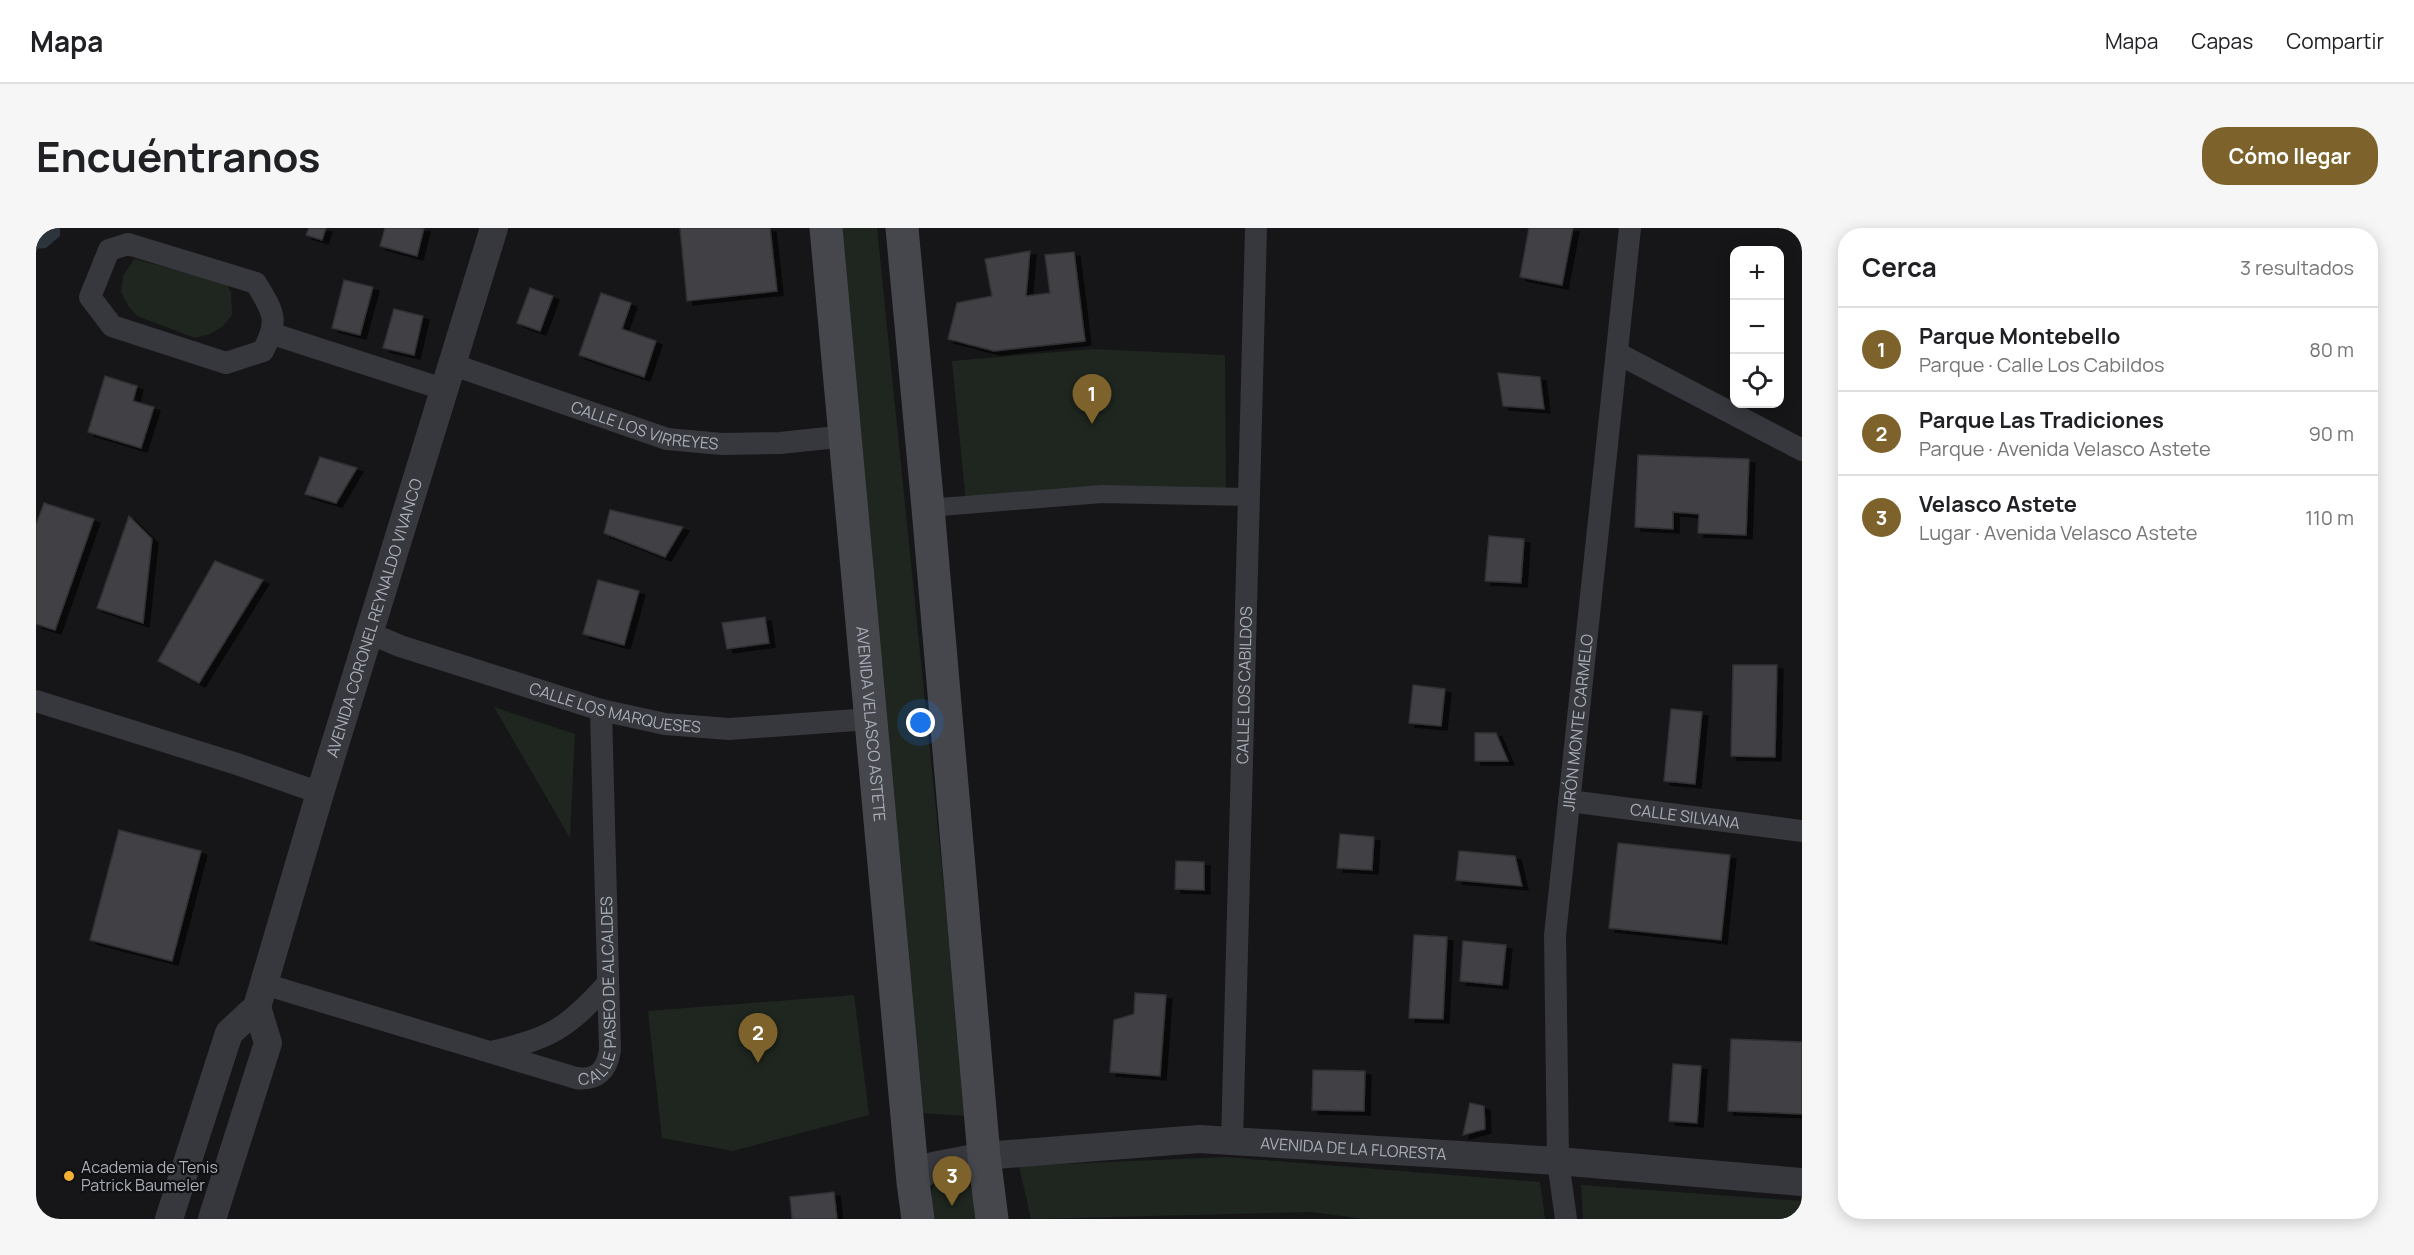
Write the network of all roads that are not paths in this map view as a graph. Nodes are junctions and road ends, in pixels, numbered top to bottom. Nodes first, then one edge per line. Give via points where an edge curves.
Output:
1 (494, 228) edge
2 (826, 228) edge
3 (902, 228) edge
4 (1256, 228) edge
5 (1630, 228) edge
6 (273, 333) junction
7 (1617, 353) junction
8 (447, 376) junction
9 (847, 436) junction
10 (1802, 450) edge
11 (1249, 497) junction
12 (928, 508) junction
13 (369, 633) junction
14 (36, 701) edge
15 (602, 710) junction
16 (870, 719) junction
17 (320, 793) junction
18 (1569, 801) junction
19 (1802, 831) edge
20 (608, 983) junction
21 (260, 996) junction
22 (490, 1052) junction
23 (1232, 1141) junction
24 (984, 1156) junction
25 (1558, 1161) junction
26 (913, 1182) junction
27 (1802, 1182) edge
28 (169, 1219) edge
29 (212, 1219) edge
30 (918, 1219) edge
31 (992, 1219) edge
32 (1566, 1219) edge

1 - 8 street, AVENIDA CORONEL REYNALDO VIVANCO
2 - 9 main road, AVENIDA VELASCO ASTETE
3 - 12 main road
4 - 11 street, CALLE LOS CABILDOS
5 - 7 street, JIRÓN MONTE CARMELO
6 - 6 street via 272,311 256,284 128,244 109,250 90,297 112,326 226,363 263,351
6 - 8 street, CALLE LOS VIRREYES
7 - 10 street
7 - 18 street, JIRÓN MONTE CARMELO
8 - 9 street, CALLE LOS VIRREYES via 667,439 722,444
8 - 13 street, AVENIDA CORONEL REYNALDO VIVANCO
9 - 16 main road, AVENIDA VELASCO ASTETE
11 - 12 street via 1102,494
11 - 23 street, CALLE LOS CABILDOS
12 - 24 main road
13 - 15 street, CALLE LOS MARQUESES
13 - 17 street, AVENIDA CORONEL REYNALDO VIVANCO
14 - 17 street
15 - 16 street, CALLE LOS MARQUESES via 665,723 729,729
15 - 20 street, CALLE PASEO DE ALCALDES
16 - 26 main road, AVENIDA VELASCO ASTETE
17 - 21 street, AVENIDA CORONEL REYNALDO VIVANCO
18 - 19 street, CALLE SILVANA
18 - 25 street, JIRÓN MONTE CARMELO via 1555,935
20 - 22 street via 562,1028 540,1039
20 - 22 street, CALLE PASEO DE ALCALDES via 610,1050 608,1063 600,1073 587,1079 576,1078
21 - 22 street, CALLE PASEO DE ALCALDES
21 - 28 street via 229,1033
21 - 29 street via 268,1043
23 - 24 street, AVENIDA DE LA FLORESTA via 1199,1139
23 - 25 street, AVENIDA DE LA FLORESTA
24 - 26 street, AVENIDA DE LA FLORESTA via 933,1166
24 - 31 main road
25 - 27 street, AVENIDA DE LA FLORESTA
25 - 32 street, JIRÓN MONTE CARMELO
26 - 30 main road, AVENIDA VELASCO ASTETE

